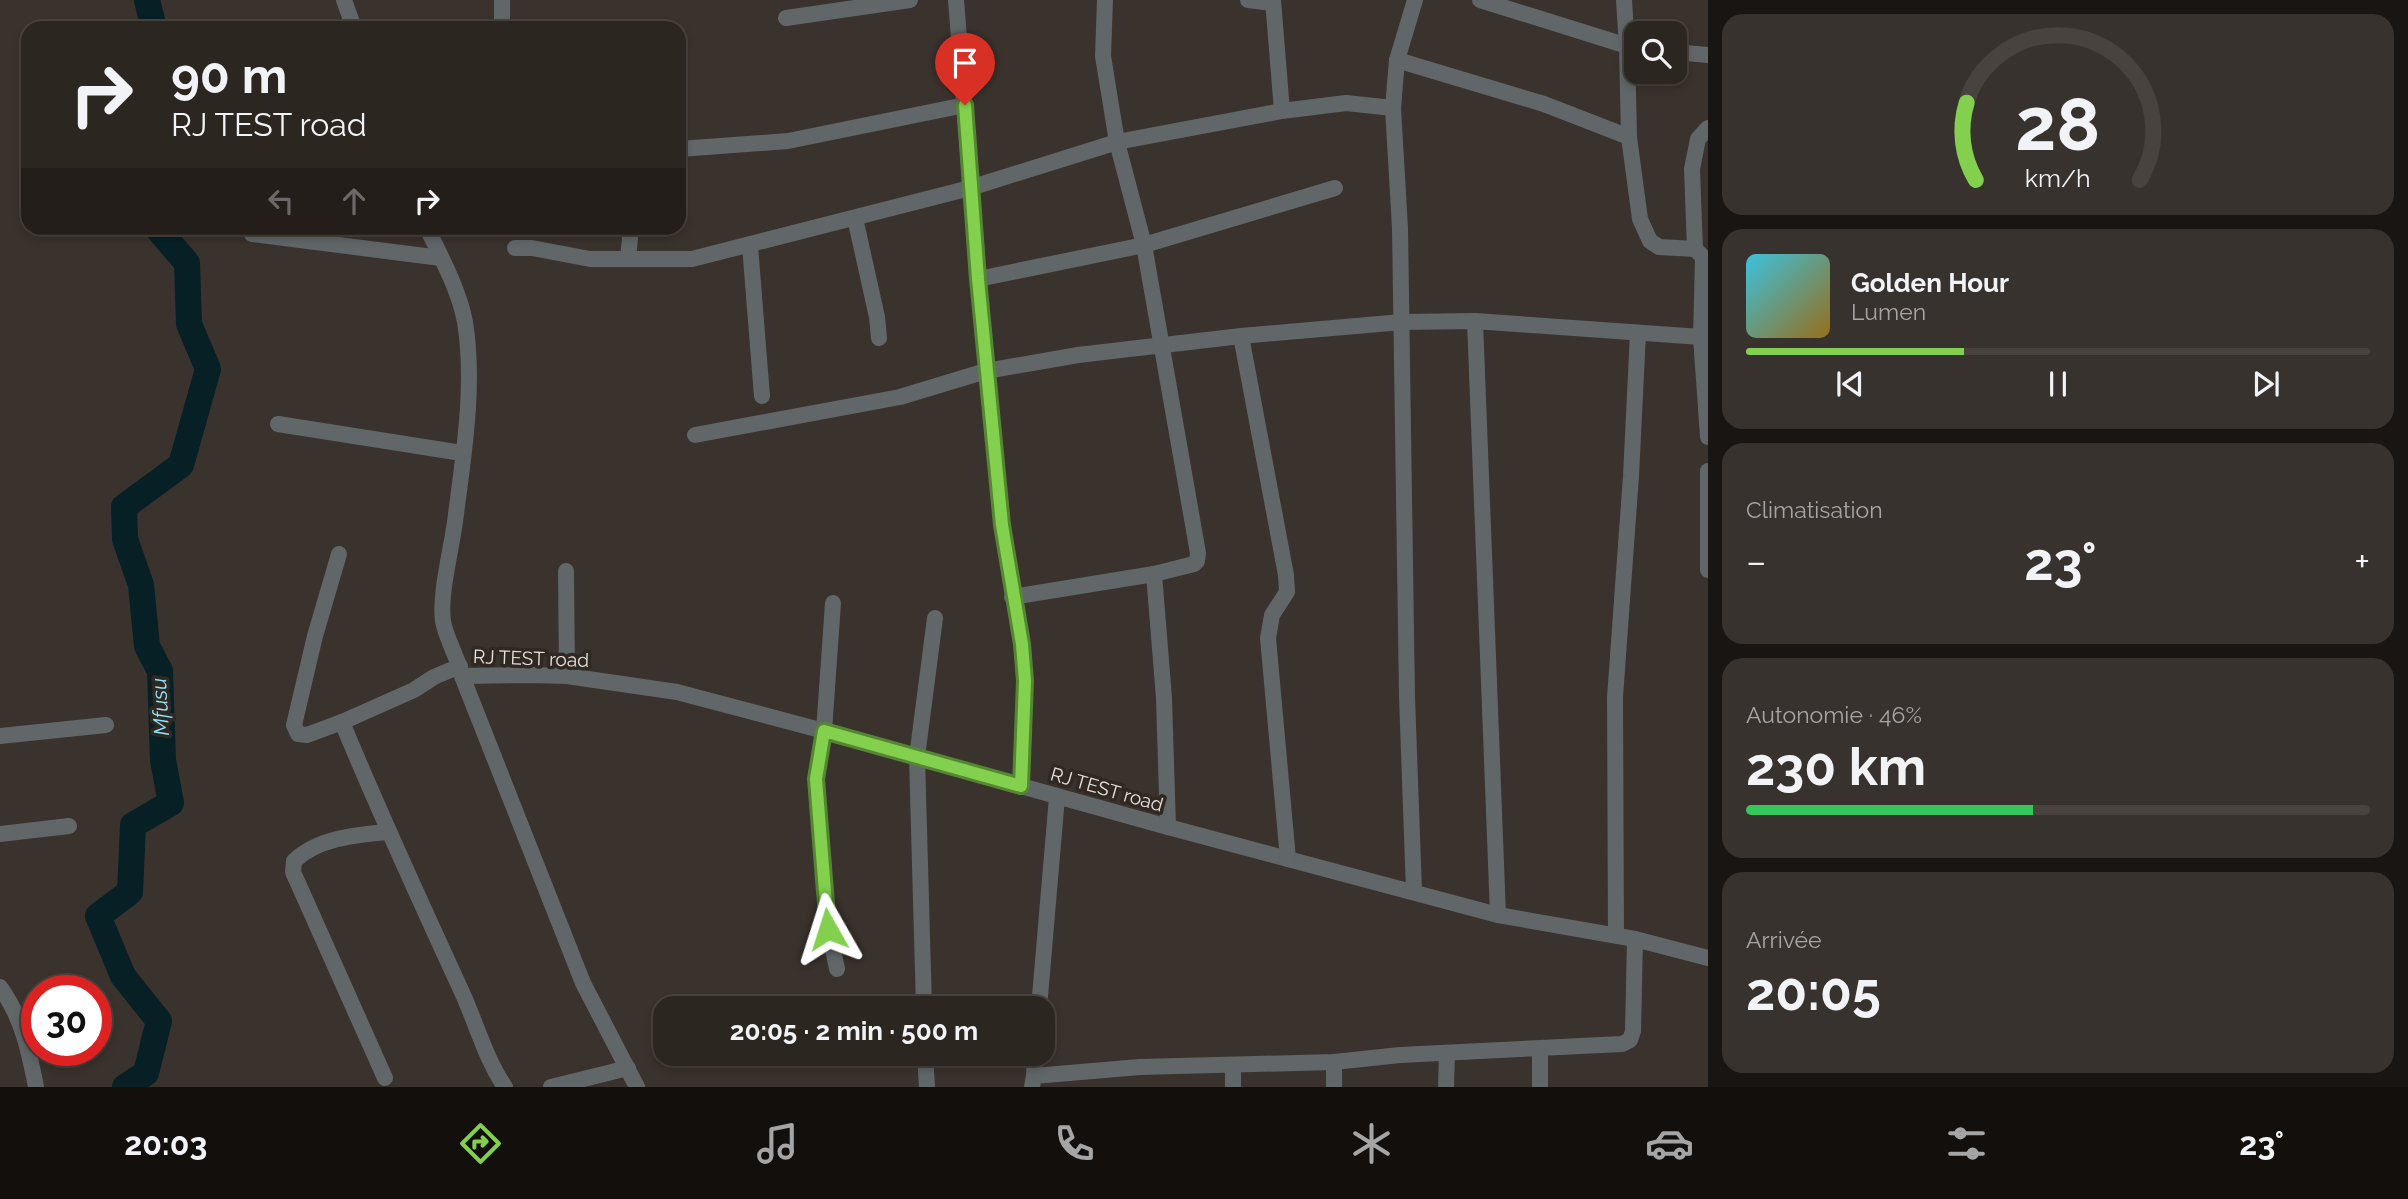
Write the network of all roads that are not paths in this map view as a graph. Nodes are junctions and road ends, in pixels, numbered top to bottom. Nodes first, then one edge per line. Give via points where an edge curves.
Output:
1 (344, 0) edge
2 (502, 0) edge
3 (909, 0) edge
4 (956, 0) edge
5 (1105, 0) edge
6 (1248, 0) edge
7 (1415, 0) edge
8 (1480, 0) edge
9 (1624, 0) edge
10 (1273, 2) edge
11 (786, 18) dead end
12 (352, 21) edge
13 (502, 21) edge
14 (1628, 21) edge
15 (1624, 45) edge
16 (1687, 53) edge
17 (1708, 55) edge
18 (1397, 60) junction
19 (1631, 84) edge
20 (965, 105) junction
21 (1393, 108) junction
22 (1282, 111) junction
23 (1708, 128) edge
24 (1629, 137) junction
25 (1117, 142) junction
26 (686, 148) edge
27 (970, 188) junction
28 (1335, 188) dead end
29 (855, 218) junction
30 (260, 235) edge
31 (430, 235) edge
32 (630, 235) edge
33 (1144, 245) junction
34 (750, 246) junction
35 (515, 248) dead end
36 (1702, 254) edge
37 (441, 258) junction
38 (628, 259) junction
39 (978, 279) junction
40 (1475, 321) junction
41 (1402, 322) junction
42 (1638, 333) junction
43 (1241, 336) junction
44 (1701, 337) junction
45 (879, 338) dead end
46 (1161, 344) junction
47 (986, 371) junction
48 (762, 396) dead end
49 (278, 424) dead end
50 (695, 435) dead end
51 (1708, 437) edge
52 (462, 453) junction
53 (1708, 471) edge
54 (340, 554) dead end
55 (1708, 570) edge
56 (566, 571) dead end
57 (1154, 574) junction
58 (1012, 597) junction
59 (832, 603) dead end
60 (935, 618) dead end
61 (461, 671) junction
62 (567, 676) junction
63 (342, 722) junction
64 (106, 725) dead end
65 (824, 731) junction
66 (0, 736) edge
67 (917, 757) junction
68 (1021, 786) junction
69 (1058, 797) junction
70 (69, 825) dead end
71 (1168, 827) junction
72 (387, 832) junction
73 (0, 834) edge
74 (1288, 859) junction
75 (1414, 891) junction
76 (1498, 915) junction
77 (1616, 935) junction
78 (1635, 939) junction
79 (1708, 958) edge
80 (837, 969) dead end
81 (0, 986) edge
82 (924, 996) edge
83 (1040, 996) edge
84 (1540, 1049) junction
85 (1447, 1054) junction
86 (1334, 1062) junction
87 (926, 1066) edge
88 (1233, 1066) junction
89 (628, 1068) junction
90 (385, 1078) dead end
91 (1033, 1081) edge
92 (36, 1087) edge
93 (505, 1087) edge
94 (551, 1087) edge
95 (637, 1087) edge
96 (927, 1087) edge
97 (1234, 1087) edge
98 (1334, 1087) edge
99 (1446, 1087) edge
100 (1540, 1087) edge

1 - 12 street
2 - 13 street
3 - 11 street
4 - 20 street
5 - 25 street via 1103,55
6 - 10 street
7 - 18 street
8 - 15 street
9 - 14 street
10 - 22 street
16 - 17 street
18 - 21 street
18 - 24 street via 1544,104
19 - 24 street
20 - 26 street via 788,141
20 - 27 street
21 - 22 street via 1346,103
21 - 41 street
22 - 25 street
23 - 36 street via 1698,139 1692,169
24 - 36 street via 1640,219 1650,241 1659,247
25 - 27 street
25 - 33 street
27 - 29 street
27 - 39 street
28 - 33 street
29 - 34 street
29 - 45 street
30 - 37 street
31 - 37 street
32 - 38 street
33 - 39 street
33 - 46 street
34 - 38 street via 692,259
34 - 48 street
35 - 38 street via 590,259
36 - 44 street
37 - 52 street via 464,320 467,401
39 - 47 street
40 - 41 street
40 - 42 street
40 - 76 street
41 - 43 street
41 - 75 street
42 - 44 street
42 - 77 street via 1615,697
43 - 46 street
43 - 74 street via 1286,575 1287,592 1272,615 1268,638
44 - 51 street
46 - 47 street
46 - 57 street via 1198,553 1194,564
47 - 50 street via 900,397
47 - 58 street
49 - 52 street
52 - 61 street via 443,621
53 - 55 street
54 - 63 street via 294,725 298,734 307,735
56 - 62 street
57 - 58 street
57 - 71 street
58 - 68 street via 1025,681
59 - 65 street
60 - 67 street
61 - 62 street, RJ TEST road
61 - 63 street via 434,677
61 - 89 street via 583,983
62 - 65 street, RJ TEST road via 677,692
63 - 72 street
64 - 66 street
65 - 67 street, RJ TEST road
65 - 80 street via 816,779 827,919
67 - 68 street, RJ TEST road
67 - 82 street
68 - 69 street, RJ TEST road
69 - 71 street, RJ TEST road
69 - 83 street
70 - 73 street
71 - 74 street, RJ TEST road
72 - 90 street via 342,836 293,861 293,872
72 - 93 street
74 - 75 street, RJ TEST road
75 - 76 street, RJ TEST road
76 - 77 street, RJ TEST road
77 - 78 street, RJ TEST road
78 - 79 street, RJ TEST road
78 - 84 street via 1630,1040
81 - 92 street via 21,1025
84 - 85 street
84 - 100 street
85 - 86 street
85 - 99 street
86 - 88 street
86 - 98 street
87 - 96 street
88 - 91 street via 1140,1067
88 - 97 street
89 - 94 street
89 - 95 street

